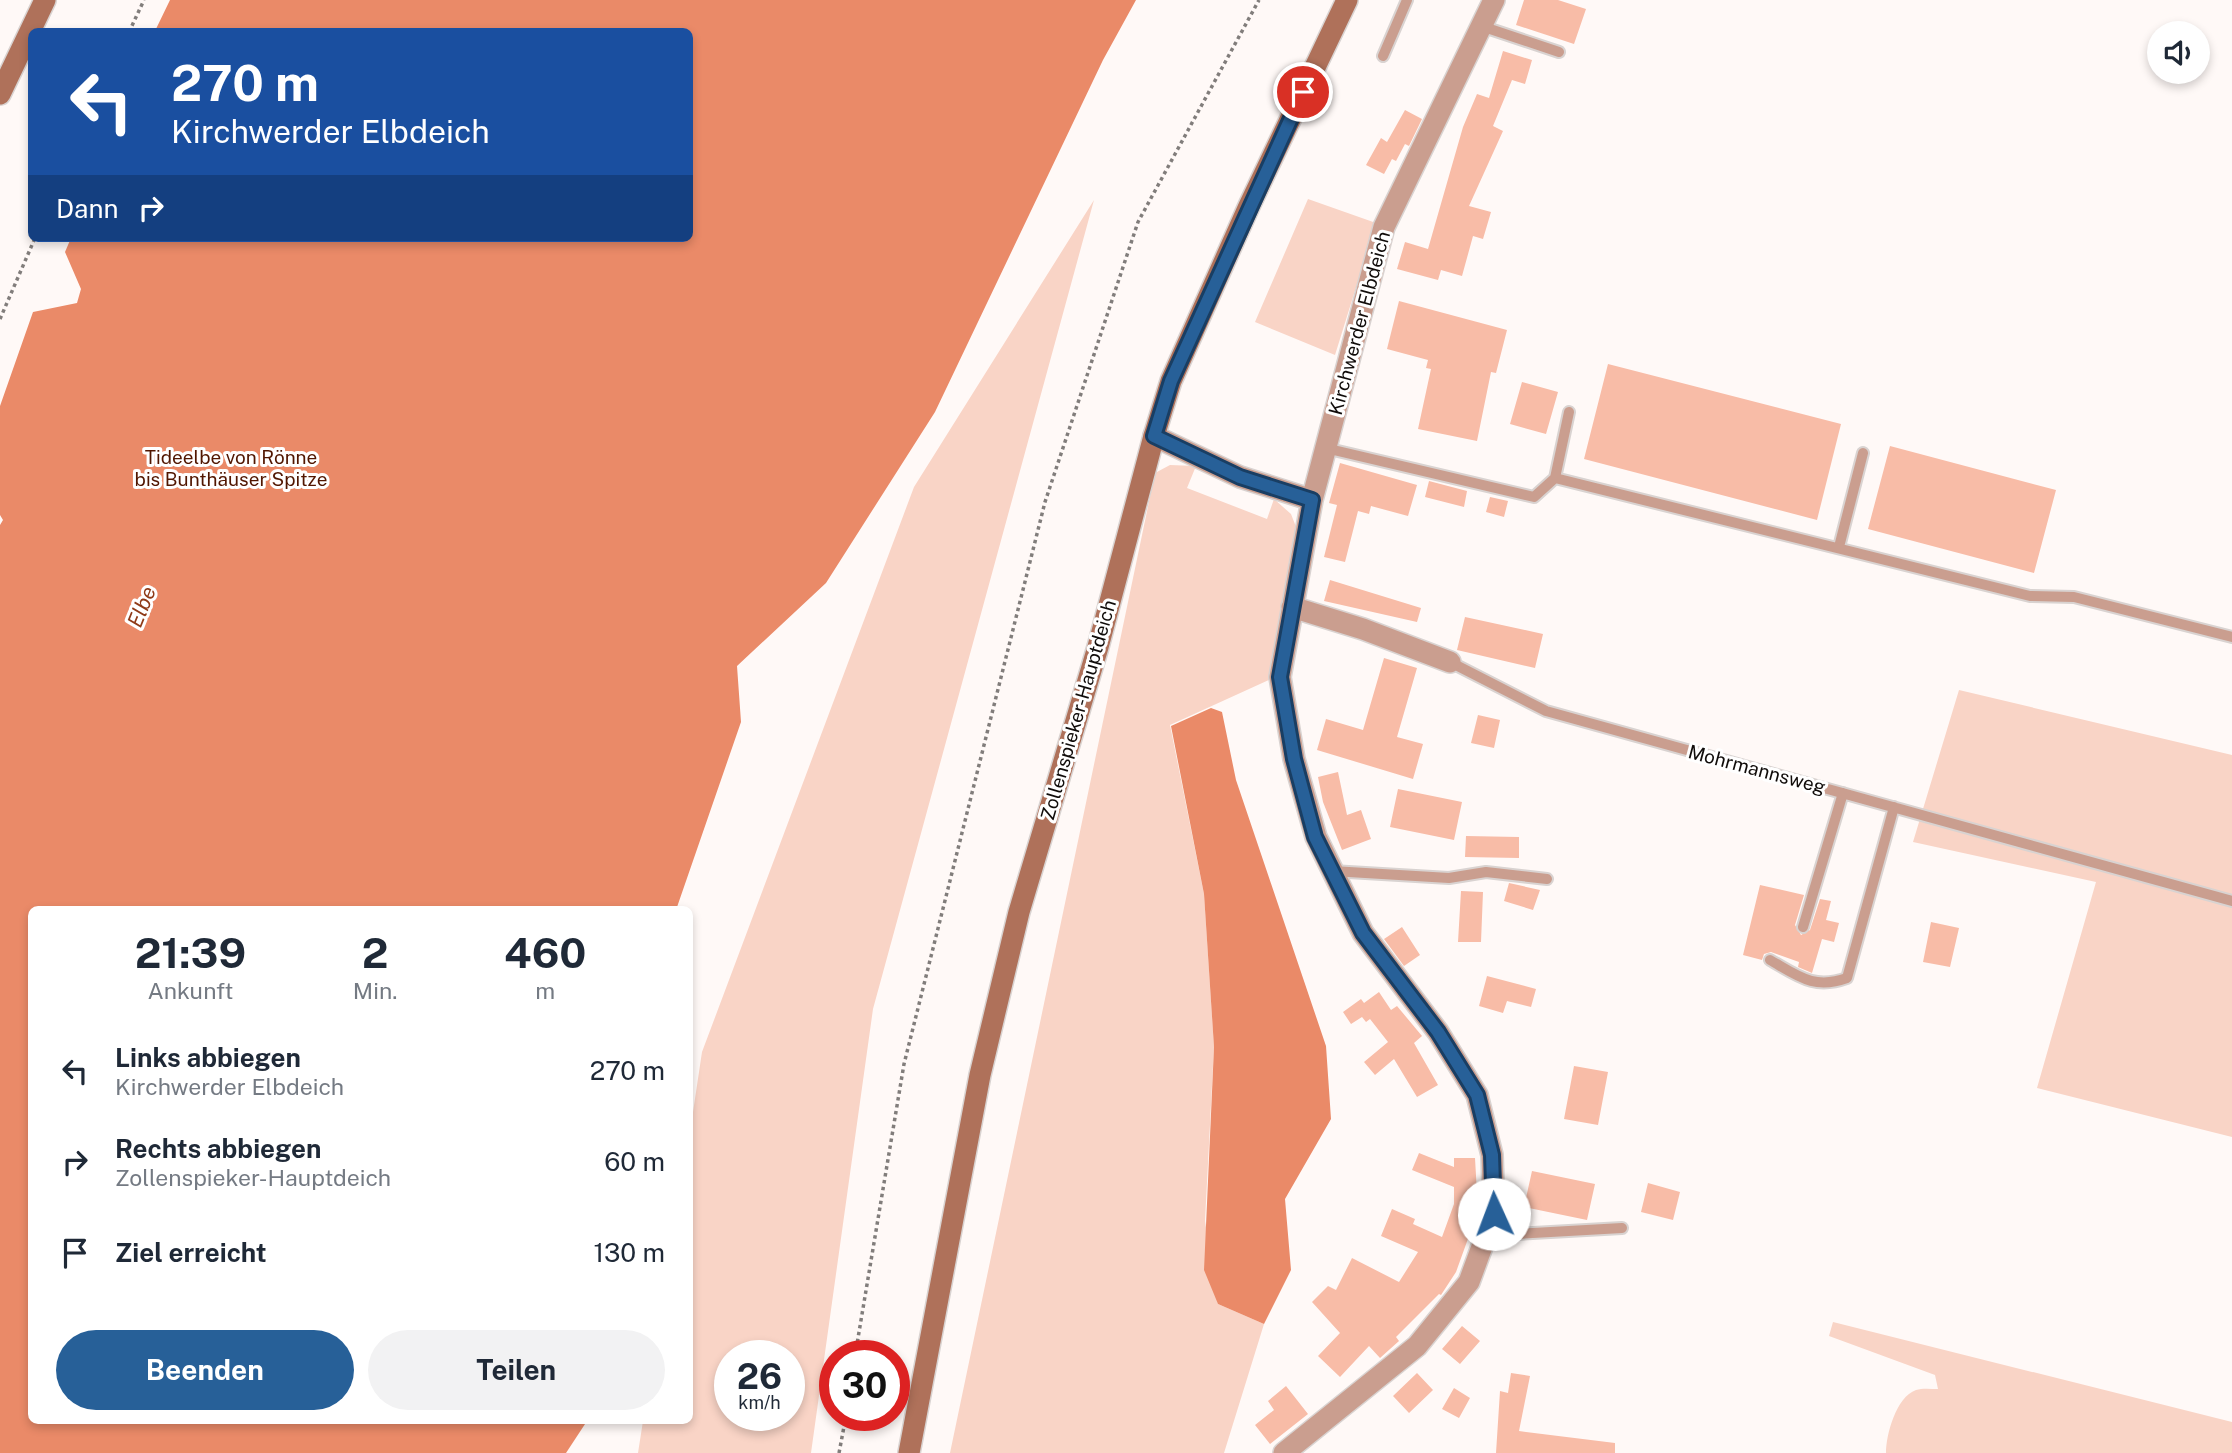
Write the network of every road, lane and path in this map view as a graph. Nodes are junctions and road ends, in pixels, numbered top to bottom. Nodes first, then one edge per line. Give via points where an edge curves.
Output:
1 (45, 0) edge
2 (144, 0) edge
3 (1259, 0) edge
4 (1347, 0) edge
5 (1408, 0) edge
6 (1494, 0) edge
7 (1481, 26) junction
8 (32, 28) edge
9 (131, 28) edge
10 (28, 36) edge
11 (1559, 52) dead end
12 (1384, 56) dead end
13 (0, 94) edge
14 (33, 242) edge
15 (0, 319) edge
16 (1569, 412) dead end
17 (1154, 436) junction
18 (1325, 449) junction
19 (1863, 453) dead end
20 (1555, 478) junction
21 (1312, 500) junction
22 (1839, 547) junction
23 (1292, 607) junction
24 (2232, 637) edge
25 (1451, 662) joint
26 (1843, 793) junction
27 (1894, 807) junction
28 (1332, 871) junction
29 (1546, 879) dead end
30 (2232, 901) edge
31 (1803, 927) dead end
32 (1770, 960) dead end
33 (1622, 1228) dead end
34 (1488, 1231) junction
35 (858, 1340) edge
36 (843, 1431) edge
37 (839, 1453) edge
38 (909, 1453) edge
39 (1284, 1453) edge

1 - 8 street
2 - 9 path
3 - 35 path via 1138,222 1045,502 904,1064
4 - 17 street, Zollenspieker-Hauptdeich via 1182,356
5 - 12 lane
6 - 7 street, Kirchwerder Elbdeich
7 - 11 lane
7 - 18 street, Kirchwerder Elbdeich via 1384,227
10 - 13 street
14 - 15 path
16 - 20 lane
17 - 21 street via 1240,477
17 - 38 street, Zollenspieker-Hauptdeich via 1098,646 1018,912 977,1088
18 - 20 lane via 1534,497
18 - 21 street, Kirchwerder Elbdeich
19 - 22 lane
20 - 22 lane
21 - 23 street, Kirchwerder Elbdeich
22 - 24 lane via 2030,596 2074,597
23 - 25 street, Mohrmannsweg
23 - 28 street, Kirchwerder Elbdeich via 1280,677 1297,772 1315,837
25 - 26 lane, Mohrmannsweg via 1546,711
26 - 27 lane, Mohrmannsweg
26 - 31 lane
27 - 30 lane, Mohrmannsweg
27 - 32 lane via 1847,978 1830,984 1807,981
28 - 29 lane via 1449,878 1486,872
28 - 34 street, Kirchwerder Elbdeich via 1363,933 1438,1032 1477,1095 1492,1155 1494,1214
33 - 34 lane via 1498,1235
34 - 39 street, Kirchwerder Elbdeich via 1469,1282 1417,1346
36 - 37 path

